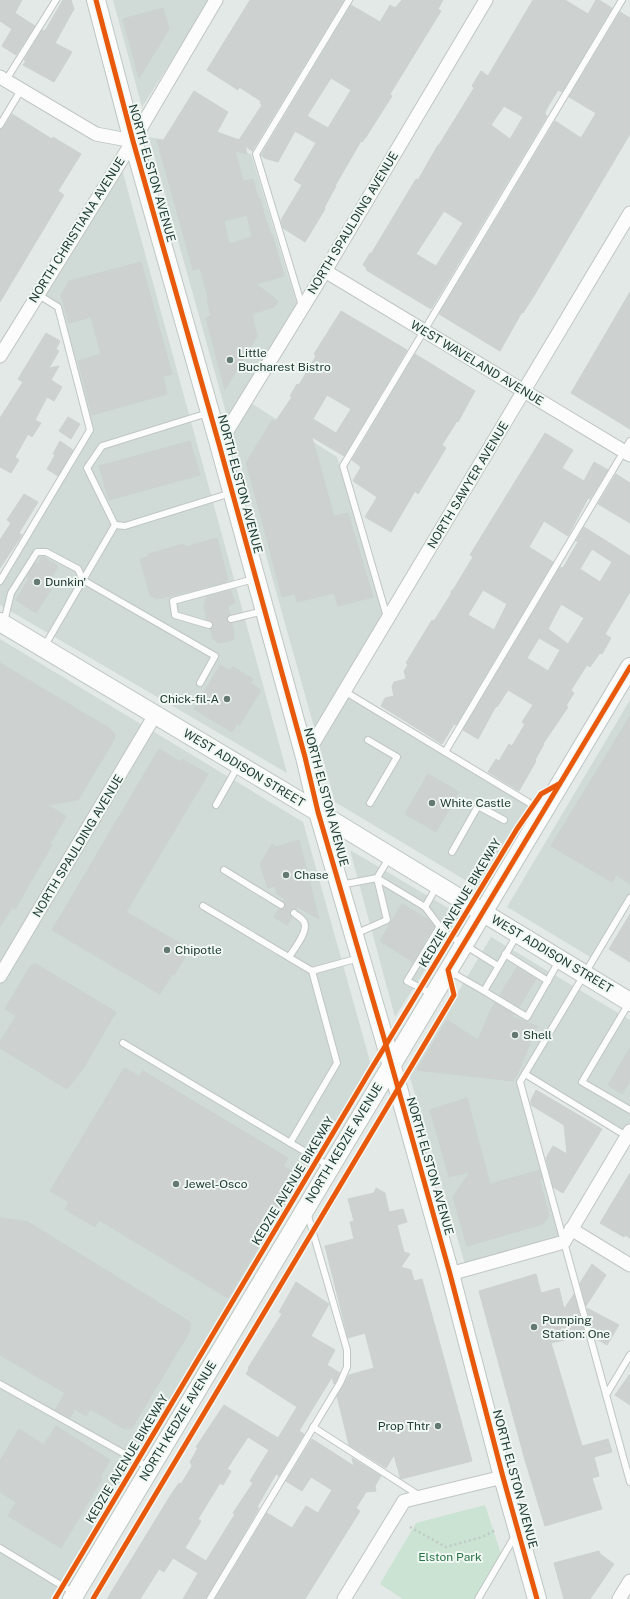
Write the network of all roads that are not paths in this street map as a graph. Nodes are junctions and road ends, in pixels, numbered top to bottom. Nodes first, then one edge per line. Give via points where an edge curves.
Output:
1 (56, 0) edge
2 (96, 0) edge
3 (216, 0) edge
4 (349, 0) edge
5 (486, 0) edge
6 (622, 0) edge
7 (3, 79) edge
8 (21, 90) junction
9 (0, 125) edge
10 (132, 141) junction
11 (630, 213) edge
12 (325, 271) junction
13 (37, 294) junction
14 (302, 307) junction
15 (424, 331) junction
16 (0, 356) edge
17 (523, 392) junction
18 (210, 412) junction
19 (219, 444) junction
20 (628, 449) edge
21 (232, 492) junction
22 (115, 524) junction
23 (256, 578) junction
24 (83, 580) junction
25 (0, 581) edge
26 (265, 611) junction
27 (231, 619) dead end
28 (388, 619) junction
29 (2, 623) edge
30 (209, 625) dead end
31 (44, 648) junction
32 (630, 667) edge
33 (200, 682) dead end
34 (344, 691) junction
35 (155, 715) junction
36 (368, 740) dead end
37 (445, 752) junction
38 (305, 757) junction
39 (239, 764) junction
40 (370, 803) dead end
41 (216, 805) dead end
42 (318, 812) junction
43 (543, 812) junction
44 (504, 820) dead end
45 (452, 852) dead end
46 (390, 856) junction
47 (224, 870) dead end
48 (377, 878) junction
49 (339, 885) junction
50 (438, 885) junction
51 (630, 898) edge
52 (281, 905) dead end
53 (203, 906) dead end
54 (425, 907) junction
55 (483, 912) junction
56 (294, 913) dead end
57 (440, 926) junction
58 (518, 934) junction
59 (353, 935) junction
60 (463, 944) junction
61 (505, 954) junction
62 (289, 957) junction
63 (360, 958) junction
64 (560, 959) junction
65 (498, 966) junction
66 (448, 970) junction
67 (312, 971) junction
68 (585, 974) junction
69 (0, 976) edge
70 (548, 981) junction
71 (484, 991) junction
72 (433, 995) junction
73 (630, 1002) edge
74 (123, 1043) dead end
75 (391, 1065) junction
76 (525, 1074) junction
77 (630, 1110) edge
78 (629, 1135) edge
79 (290, 1143) junction
80 (330, 1167) junction
81 (306, 1207) junction
82 (571, 1229) junction
83 (564, 1242) junction
84 (630, 1265) edge
85 (450, 1274) junction
86 (630, 1355) edge
87 (0, 1384) edge
88 (606, 1395) junction
89 (313, 1427) junction
90 (150, 1468) junction
91 (503, 1477) junction
92 (630, 1482) edge
93 (421, 1496) junction
94 (518, 1531) junction
95 (0, 1548) edge
96 (630, 1581) edge
97 (73, 1596) edge
98 (210, 1599) edge
99 (344, 1599) edge
100 (478, 1599) edge
101 (537, 1599) edge
102 (619, 1599) edge

1 - 7 lane
2 - 10 main road, NORTH ELSTON AVENUE
3 - 10 street, NORTH CHRISTIANA AVENUE
4 - 14 lane via 256,154
5 - 12 street, NORTH SPAULDING AVENUE
6 - 15 lane
7 - 8 street
8 - 9 lane
8 - 10 street via 96,134
10 - 13 street, NORTH CHRISTIANA AVENUE
10 - 18 main road, NORTH ELSTON AVENUE
11 - 17 street, NORTH SAWYER AVENUE
12 - 14 street, NORTH SPAULDING AVENUE
12 - 15 street, WEST WAVELAND AVENUE
13 - 16 street, NORTH CHRISTIANA AVENUE
13 - 25 lane via 58,307 90,430
14 - 19 street, NORTH SPAULDING AVENUE
15 - 17 street, WEST WAVELAND AVENUE
15 - 28 lane via 343,466
17 - 20 street, WEST WAVELAND AVENUE
17 - 28 street, NORTH SAWYER AVENUE
18 - 19 main road, NORTH ELSTON AVENUE
18 - 22 lane via 102,446 86,468
19 - 21 main road, NORTH ELSTON AVENUE
20 - 37 lane
21 - 22 lane via 125,526
21 - 23 main road, NORTH ELSTON AVENUE
22 - 24 lane
23 - 26 main road, NORTH ELSTON AVENUE
23 - 30 lane via 173,601 175,615
24 - 29 lane via 78,569 46,552 37,552 11,593
24 - 31 lane
24 - 33 lane via 215,656
26 - 27 lane
26 - 38 main road, NORTH ELSTON AVENUE
28 - 34 street, NORTH SAWYER AVENUE
29 - 31 main road, WEST ADDISON STREET
31 - 35 main road, WEST ADDISON STREET
32 - 43 main road, NORTH KEDZIE AVENUE
34 - 37 lane
34 - 38 street, NORTH SAWYER AVENUE
35 - 39 main road, WEST ADDISON STREET
35 - 69 street, NORTH SPAULDING AVENUE
36 - 40 lane via 397,757
37 - 43 lane
38 - 42 main road, NORTH ELSTON AVENUE
39 - 41 lane
39 - 42 main road, WEST ADDISON STREET
42 - 46 main road, WEST ADDISON STREET
42 - 49 main road, NORTH ELSTON AVENUE
43 - 55 main road, NORTH KEDZIE AVENUE
44 - 45 lane via 478,806
46 - 48 lane
46 - 50 main road, WEST ADDISON STREET
47 - 52 lane
48 - 49 lane
48 - 54 lane
48 - 59 lane via 387,920
49 - 59 main road, NORTH ELSTON AVENUE
50 - 54 lane
50 - 55 main road, WEST ADDISON STREET
51 - 68 lane
53 - 62 lane
54 - 57 lane
55 - 58 main road, WEST ADDISON STREET
55 - 60 main road, NORTH KEDZIE AVENUE
56 - 62 lane via 303,920 305,926
57 - 60 lane via 444,932
57 - 72 lane via 407,981
58 - 61 lane
58 - 64 main road, WEST ADDISON STREET
59 - 63 main road, NORTH ELSTON AVENUE
60 - 65 lane
60 - 66 main road, NORTH KEDZIE AVENUE
61 - 65 lane
61 - 70 lane
62 - 67 lane
63 - 67 lane
63 - 75 main road, NORTH ELSTON AVENUE
64 - 68 main road, WEST ADDISON STREET
64 - 70 lane
65 - 71 lane
66 - 71 lane
66 - 72 main road, NORTH KEDZIE AVENUE
67 - 79 lane via 337,1064
68 - 73 main road, WEST ADDISON STREET
68 - 76 lane
70 - 71 lane via 527,1017
72 - 75 main road, NORTH KEDZIE AVENUE
73 - 77 lane via 582,1082
74 - 79 lane
75 - 80 main road, NORTH KEDZIE AVENUE
75 - 85 main road, NORTH ELSTON AVENUE
76 - 78 lane
76 - 83 lane via 520,1082
78 - 82 street
79 - 80 lane
80 - 81 main road, NORTH KEDZIE AVENUE
81 - 89 lane via 347,1350 347,1367 340,1383
81 - 90 main road, NORTH KEDZIE AVENUE
82 - 83 street
82 - 84 street
83 - 85 street
83 - 88 lane
85 - 91 main road, NORTH ELSTON AVENUE
86 - 88 lane
87 - 90 lane
88 - 92 lane
89 - 93 lane
89 - 98 lane
90 - 97 main road, NORTH KEDZIE AVENUE
91 - 93 street
91 - 94 main road, NORTH ELSTON AVENUE
93 - 99 street via 404,1500
94 - 100 lane
94 - 101 main road, NORTH ELSTON AVENUE
95 - 97 lane
96 - 102 street

